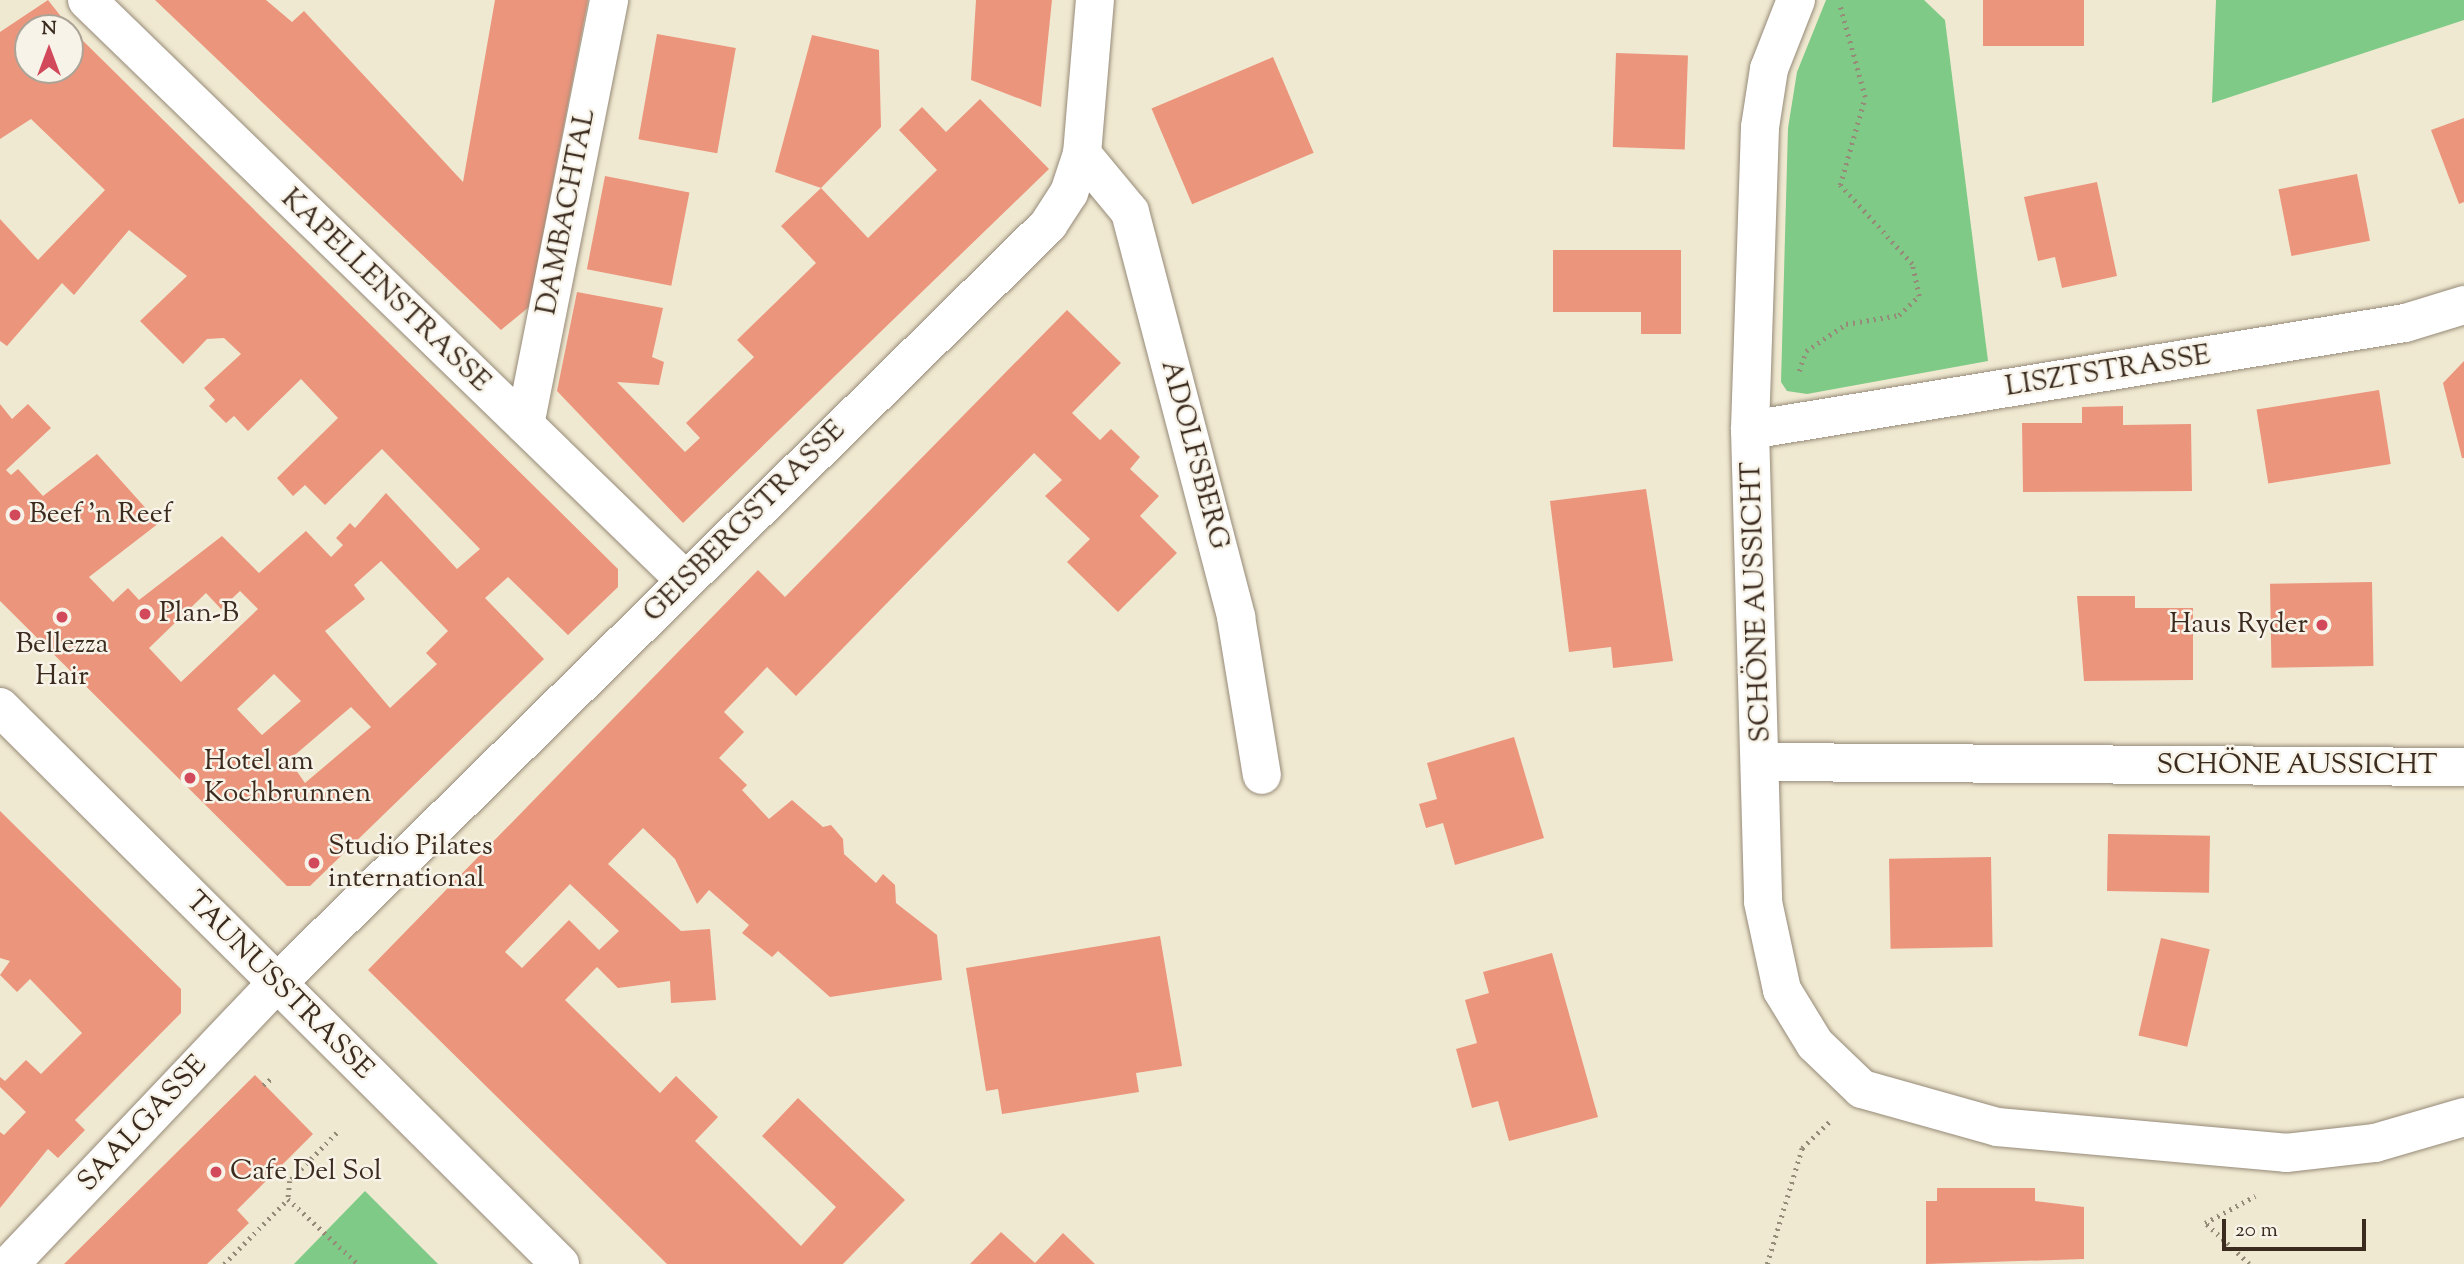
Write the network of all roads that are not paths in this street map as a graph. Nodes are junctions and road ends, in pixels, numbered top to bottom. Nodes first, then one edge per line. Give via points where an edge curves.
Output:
1 (87, 0) edge
2 (609, 0) edge
3 (1095, 0) edge
4 (1796, 0) edge
5 (1082, 154) junction
6 (2464, 305) edge
7 (525, 425) junction
8 (1765, 427) junction
9 (686, 580) junction
10 (0, 707) edge
11 (1763, 762) junction
12 (2464, 767) edge
13 (1262, 775) dead end
14 (276, 984) junction
15 (2464, 1117) edge
16 (10, 1264) edge
17 (560, 1264) edge

1 - 7 street, KAPELLENSTRASSE
2 - 7 street, DAMBACHTAL
3 - 5 street, GEISBERGSTRASSE
4 - 8 street, SCHÖNE AUSSICHT via 1769,68 1760,127
5 - 9 street, GEISBERGSTRASSE via 1069,193 1048,225
5 - 13 street, ADOLFSBERG via 1129,212 1236,617
6 - 8 street, LISZTSTRASSE via 2405,323
7 - 9 street, KAPELLENSTRASSE
8 - 11 street, SCHÖNE AUSSICHT
9 - 14 street, GEISBERGSTRASSE
10 - 14 street, TAUNUSSTRASSE
11 - 12 street, SCHÖNE AUSSICHT
11 - 15 street via 1763,902 1782,990 1815,1044 1863,1089 1927,1112 1997,1127 2286,1153 2375,1143
14 - 16 street, SAALGASSE
14 - 17 street, TAUNUSSTRASSE

